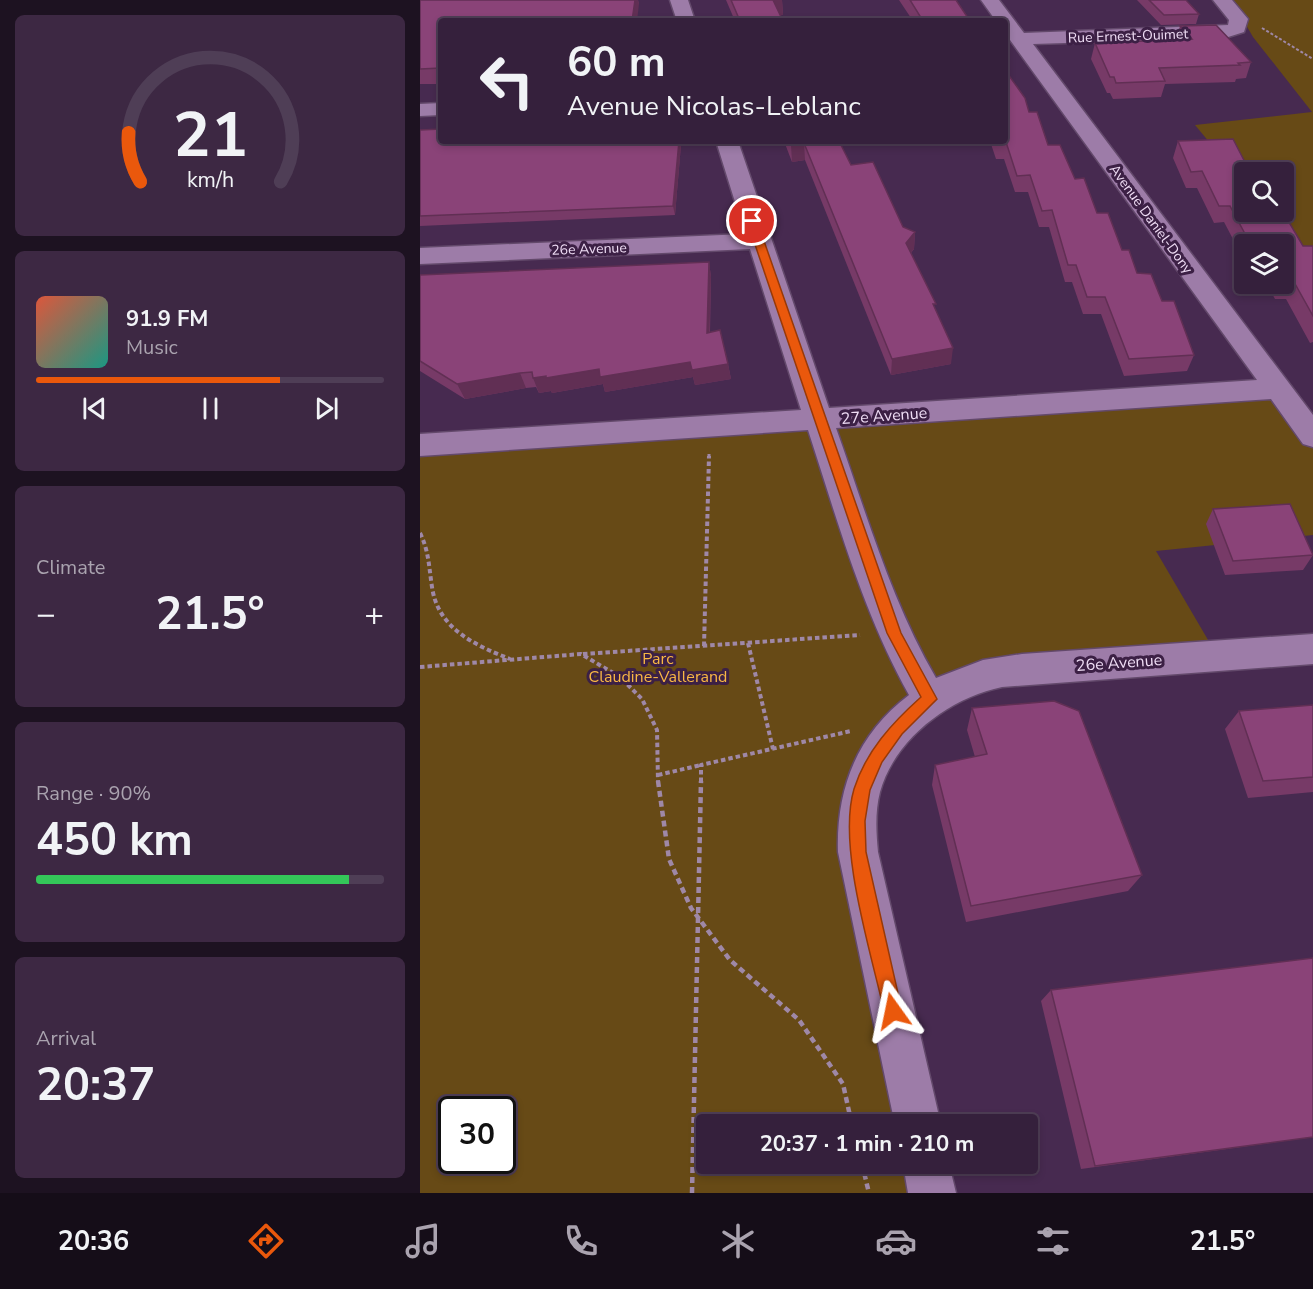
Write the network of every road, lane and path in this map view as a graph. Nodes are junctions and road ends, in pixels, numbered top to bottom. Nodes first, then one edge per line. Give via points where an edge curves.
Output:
1 (679, 0) edge
2 (990, 0) edge
3 (1226, 4) edge
4 (685, 18) edge
5 (1003, 18) edge
6 (1008, 24) edge
7 (1019, 39) junction
8 (1313, 59) edge
9 (438, 109) edge
10 (420, 110) edge
11 (728, 144) edge
12 (759, 242) junction
13 (420, 256) edge
14 (1277, 389) junction
15 (819, 420) junction
16 (710, 427) junction
17 (1313, 436) edge
18 (420, 445) edge
19 (420, 533) edge
20 (894, 633) junction
21 (748, 643) junction
22 (704, 646) junction
23 (1313, 650) edge
24 (581, 654) junction
25 (513, 660) junction
26 (420, 667) edge
27 (930, 699) junction
28 (853, 731) dead end
29 (773, 749) junction
30 (701, 765) junction
31 (658, 775) junction
32 (698, 917) junction
33 (850, 1114) edge
34 (916, 1114) edge
35 (864, 1174) edge
36 (928, 1174) edge
37 (692, 1193) edge
38 (868, 1193) edge
39 (932, 1193) edge

1 - 4 street
2 - 5 street, Avenue Daniel-Dony
3 - 7 street, Rue Ernest-Ouimet via 1239,18 1237,28 1225,32
3 - 8 path
6 - 7 street, Avenue Daniel-Dony
7 - 14 street, Avenue Daniel-Dony
9 - 10 street
11 - 12 street
12 - 13 street, 26e Avenue
12 - 15 street
14 - 15 street, 27e Avenue
14 - 17 street, Avenue Daniel-Dony
15 - 16 street, 27e Avenue
15 - 20 street
16 - 18 street, 27e Avenue
16 - 22 path
19 - 25 path via 429,553 436,605 456,632
20 - 21 path
20 - 27 street
21 - 22 path
21 - 29 path
22 - 24 path
23 - 27 street, 26e Avenue via 987,675
24 - 25 path
24 - 31 path via 620,677 642,699 657,730
25 - 26 path
27 - 34 street, 26e Avenue via 897,729 877,757 862,789 857,821 858,852
28 - 29 path
29 - 30 path
30 - 31 path
30 - 32 path
31 - 32 path via 669,859
32 - 33 path via 730,960 799,1020 843,1084
32 - 37 path
35 - 38 path
36 - 39 street

